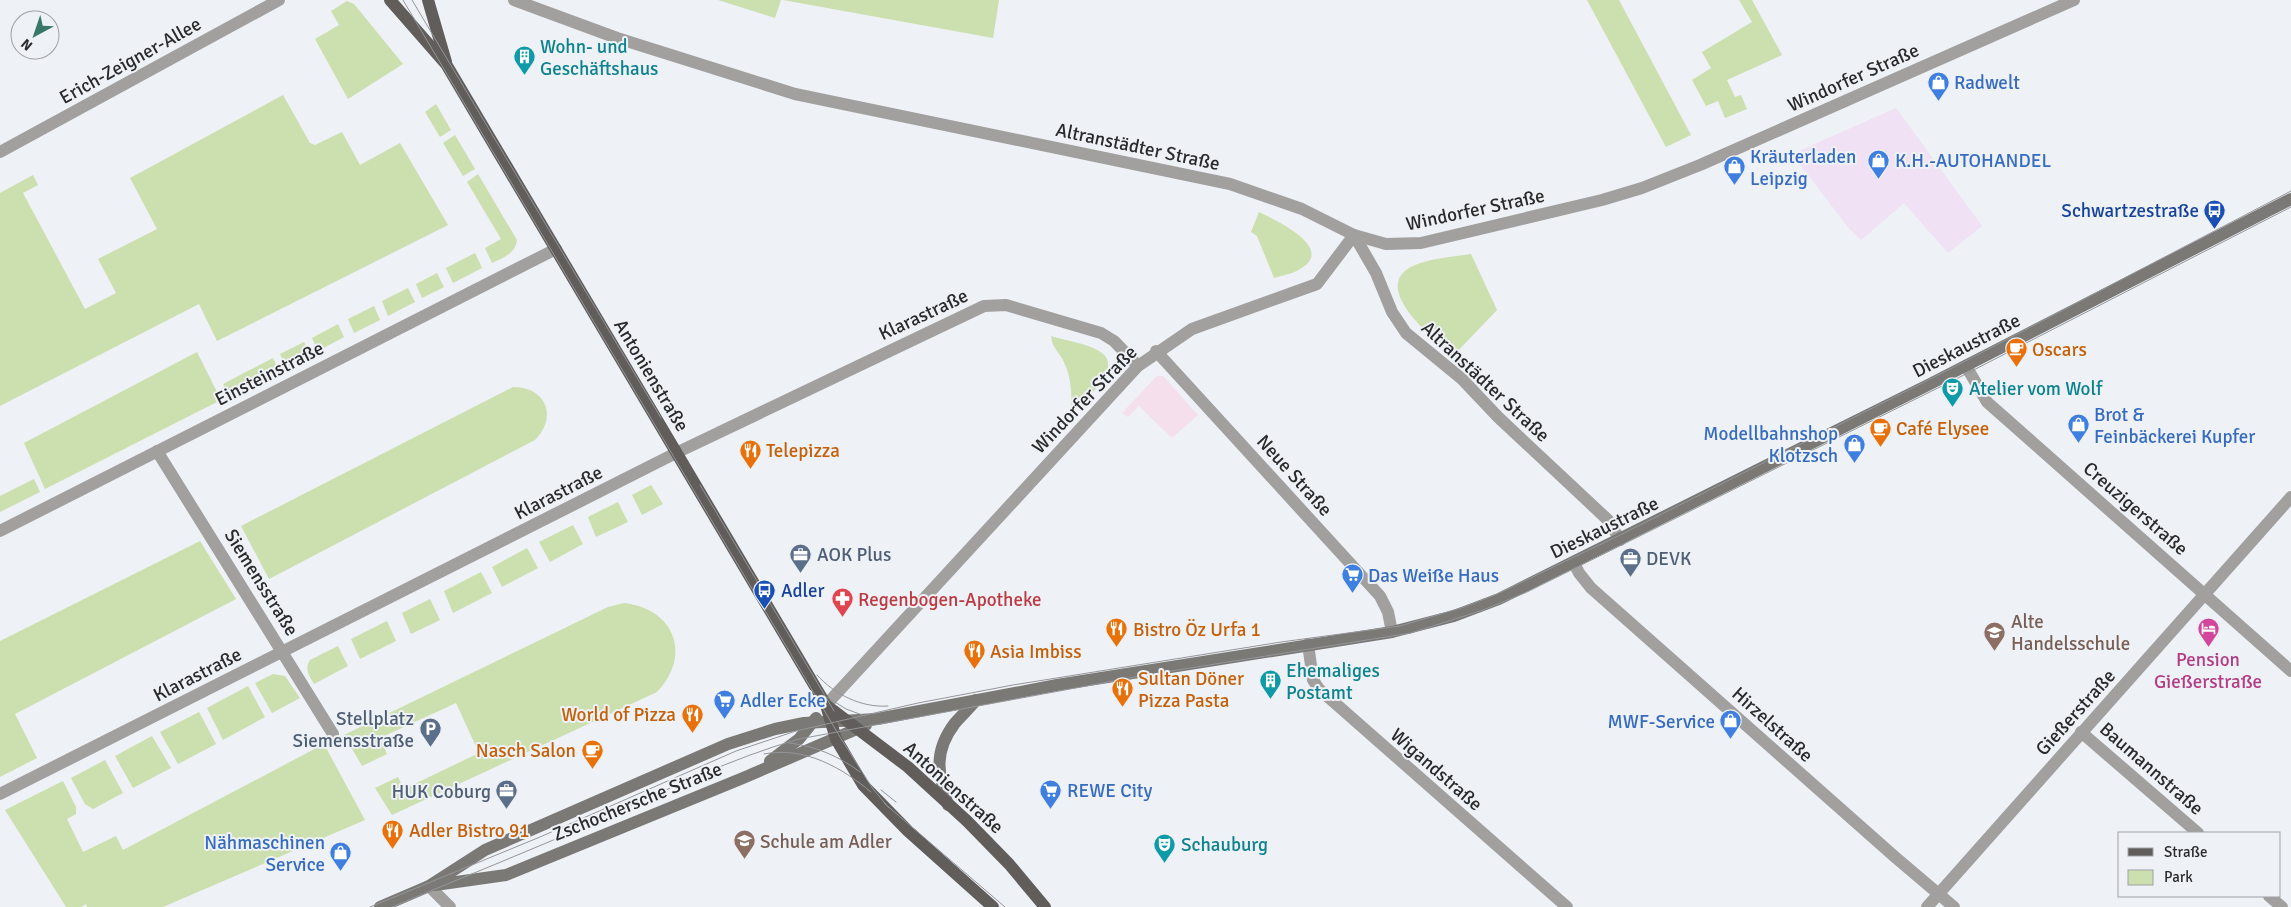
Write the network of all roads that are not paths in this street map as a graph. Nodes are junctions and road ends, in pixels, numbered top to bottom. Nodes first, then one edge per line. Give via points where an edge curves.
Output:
1 (278, 0) edge
2 (390, 0) edge
3 (428, 0) edge
4 (514, 0) edge
5 (2074, 0) edge
6 (446, 64) junction
7 (0, 152) edge
8 (2291, 199) edge
9 (1354, 235) junction
10 (556, 249) junction
11 (1156, 351) junction
12 (1138, 366) junction
13 (1966, 366) junction
14 (157, 451) junction
15 (676, 453) junction
16 (2291, 497) edge
17 (0, 531) edge
18 (1620, 540) junction
19 (1574, 562) junction
20 (2204, 594) junction
21 (1392, 632) junction
22 (1308, 644) junction
23 (284, 651) junction
24 (2291, 670) edge
25 (976, 700) junction
26 (826, 705) junction
27 (846, 719) junction
28 (877, 719) junction
29 (830, 720) junction
30 (813, 722) junction
31 (857, 730) junction
32 (2082, 732) junction
33 (334, 734) dead end
34 (836, 739) junction
35 (743, 778) junction
36 (0, 794) edge
37 (948, 805) junction
38 (2197, 832) edge
39 (429, 886) junction
40 (1938, 894) junction
41 (2270, 897) edge
42 (380, 907) edge
43 (450, 907) edge
44 (993, 907) edge
45 (1045, 907) edge
46 (1567, 907) edge
47 (1926, 907) edge
48 (1954, 907) edge
49 (2282, 907) edge

1 - 7 street, Erich-Zeigner-Allee
2 - 6 main road, Antonienstraße
3 - 6 main road, Antonienstraße
4 - 9 street, Altranstädter Straße via 617,38 795,94 1230,184 1302,209
5 - 9 street, Windorfer Straße via 1642,188 1421,243 1386,244
6 - 10 main road, Antonienstraße
8 - 13 main road, Dieskaustraße
9 - 11 street, Windorfer Straße via 1317,284 1192,329
9 - 18 street, Altranstädter Straße via 1392,312 1406,333 1462,379 1608,520
10 - 14 street, Einsteinstraße
10 - 15 main road, Antonienstraße
11 - 12 street, Windorfer Straße
11 - 21 street, Neue Straße via 1380,596 1388,612
12 - 15 street, Klarastraße via 1114,341 1101,333 1006,305 984,306
12 - 26 street, Windorfer Straße
13 - 18 main road, Dieskaustraße
13 - 20 street, Creuzigerstraße via 1987,402
14 - 17 street, Einsteinstraße
14 - 23 street, Siemensstraße
15 - 23 street, Klarastraße
15 - 26 main road, Antonienstraße
16 - 20 street, Gießerstraße
18 - 19 main road, Dieskaustraße
19 - 21 main road, Dieskaustraße via 1475,609
19 - 40 street, Hirzelstraße via 1591,588
20 - 24 street, Creuzigerstraße
20 - 32 street, Gießerstraße
21 - 22 main road, Dieskaustraße
22 - 25 main road, Dieskaustraße
22 - 46 street, Wigandstraße via 1313,680 1319,689
23 - 33 street, Siemensstraße
23 - 36 street, Klarastraße
25 - 28 main road, Dieskaustraße
25 - 37 main road via 948,732 941,750 938,772
26 - 27 main road, Antonienstraße
26 - 29 main road, Antonienstraße
26 - 30 main road, Zschochersche Straße
27 - 28 main road, Zschochersche Straße
27 - 29 main road, Zschochersche Straße
27 - 31 main road, Antonienstraße
28 - 31 main road, Zschochersche Straße
29 - 30 main road, Zschochersche Straße
29 - 34 main road, Antonienstraße
30 - 35 main road, Zschochersche Straße via 783,752
30 - 39 main road, Zschochersche Straße via 775,729 711,751 485,850
31 - 34 main road, Zschochersche Straße
31 - 37 main road, Antonienstraße via 908,767
32 - 38 street, Baumannstraße
32 - 40 street, Gießerstraße
34 - 35 main road, Zschochersche Straße
34 - 44 main road, Antonienstraße via 862,785
35 - 39 main road, Zschochersche Straße via 506,875
37 - 45 main road, Antonienstraße via 1009,864
39 - 42 main road, Zschochersche Straße
39 - 43 street
40 - 47 street, Gießerstraße
40 - 48 street, Hirzelstraße
41 - 49 street

